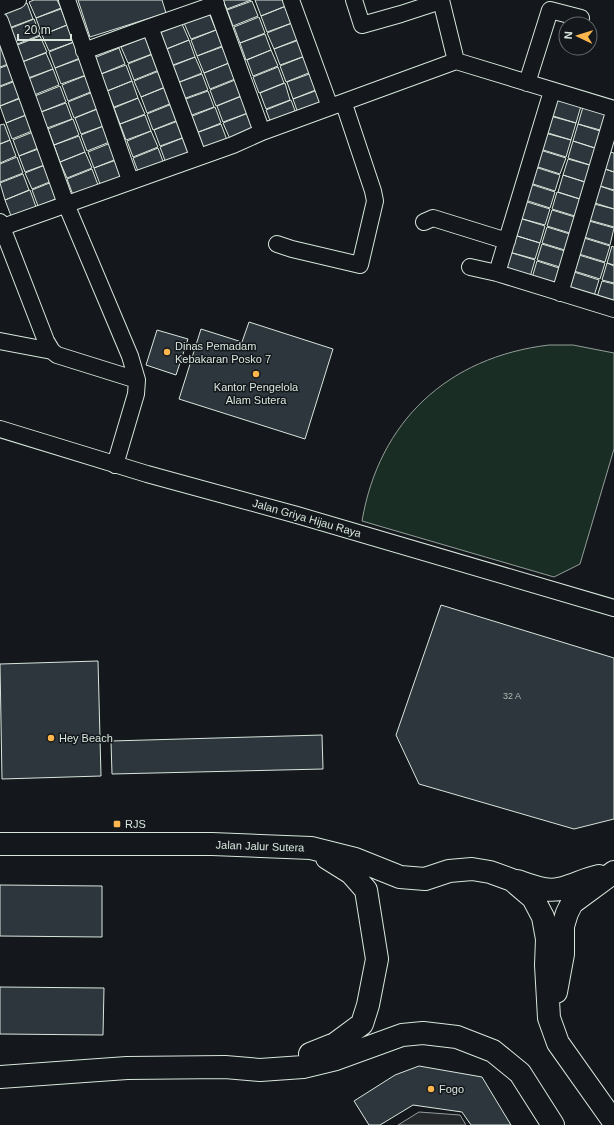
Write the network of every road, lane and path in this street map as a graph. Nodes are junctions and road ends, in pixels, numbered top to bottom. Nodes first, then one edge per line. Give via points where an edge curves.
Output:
1 (18, 0) edge
2 (67, 0) edge
3 (291, 0) edge
4 (354, 0) edge
5 (441, 0) edge
6 (215, 2) edge
7 (0, 7) edge
8 (573, 16) edge
9 (0, 21) edge
10 (150, 27) junction
11 (84, 51) junction
12 (456, 61) junction
13 (527, 83) junction
14 (552, 91) junction
15 (337, 105) junction
16 (614, 110) edge
17 (262, 132) junction
18 (198, 156) junction
19 (130, 180) junction
20 (66, 204) junction
21 (424, 222) dead end
22 (1, 226) edge
23 (507, 241) junction
24 (278, 244) dead end
25 (470, 267) dead end
26 (497, 273) junction
27 (560, 292) junction
28 (614, 309) edge
29 (0, 341) edge
30 (52, 351) junction
31 (137, 380) junction
32 (0, 429) edge
33 (116, 465) junction
34 (614, 608) edge
35 (0, 844) edge
36 (311, 848) junction
37 (611, 873) edge
38 (512, 880) junction
39 (549, 1018) junction
40 (225, 1067) junction
41 (0, 1077) edge
42 (614, 1122) edge
43 (553, 1125) edge

1 - 7 street
2 - 11 street
3 - 15 street
4 - 5 street via 362,25
5 - 12 street
6 - 10 street
6 - 17 street
8 - 13 street via 550,10
9 - 20 street
10 - 11 street
10 - 18 street
11 - 19 street
12 - 13 street
12 - 15 street
13 - 14 street
14 - 16 street
14 - 23 street
15 - 17 street
15 - 24 street via 375,201 360,265
16 - 27 street
17 - 18 street
18 - 19 street
19 - 20 street
20 - 22 street
20 - 31 street via 130,356
21 - 23 street via 433,218
22 - 30 street
23 - 26 street
25 - 26 street
26 - 27 street
27 - 28 street
29 - 30 street
30 - 31 street via 57,355
31 - 33 street via 136,394
32 - 33 street, Jalan Griya Hijau Raya
33 - 34 street, Jalan Griya Hijau Raya
35 - 36 main road, Jalan Jalur Sutera via 212,844
36 - 38 main road, Jalan Jalur Sutera via 355,859 400,877 425,879 449,870 472,869
36 - 40 main road via 351,873 366,890 377,959 362,1024 335,1044 307,1055 256,1055
37 - 38 main road, Jalan Jalur Sutera via 584,879 562,888 546,890
37 - 39 main road, Jalan Jalur Sutera via 572,903 567,913 563,926 563,954 559,980
38 - 39 main road, Jalan Jalur Sutera via 533,898 543,917 547,939
39 - 42 main road via 558,1043
40 - 41 main road via 127,1068
40 - 43 main road via 260,1070 303,1067 336,1059 402,1035 424,1032 457,1037 493,1051 520,1073

